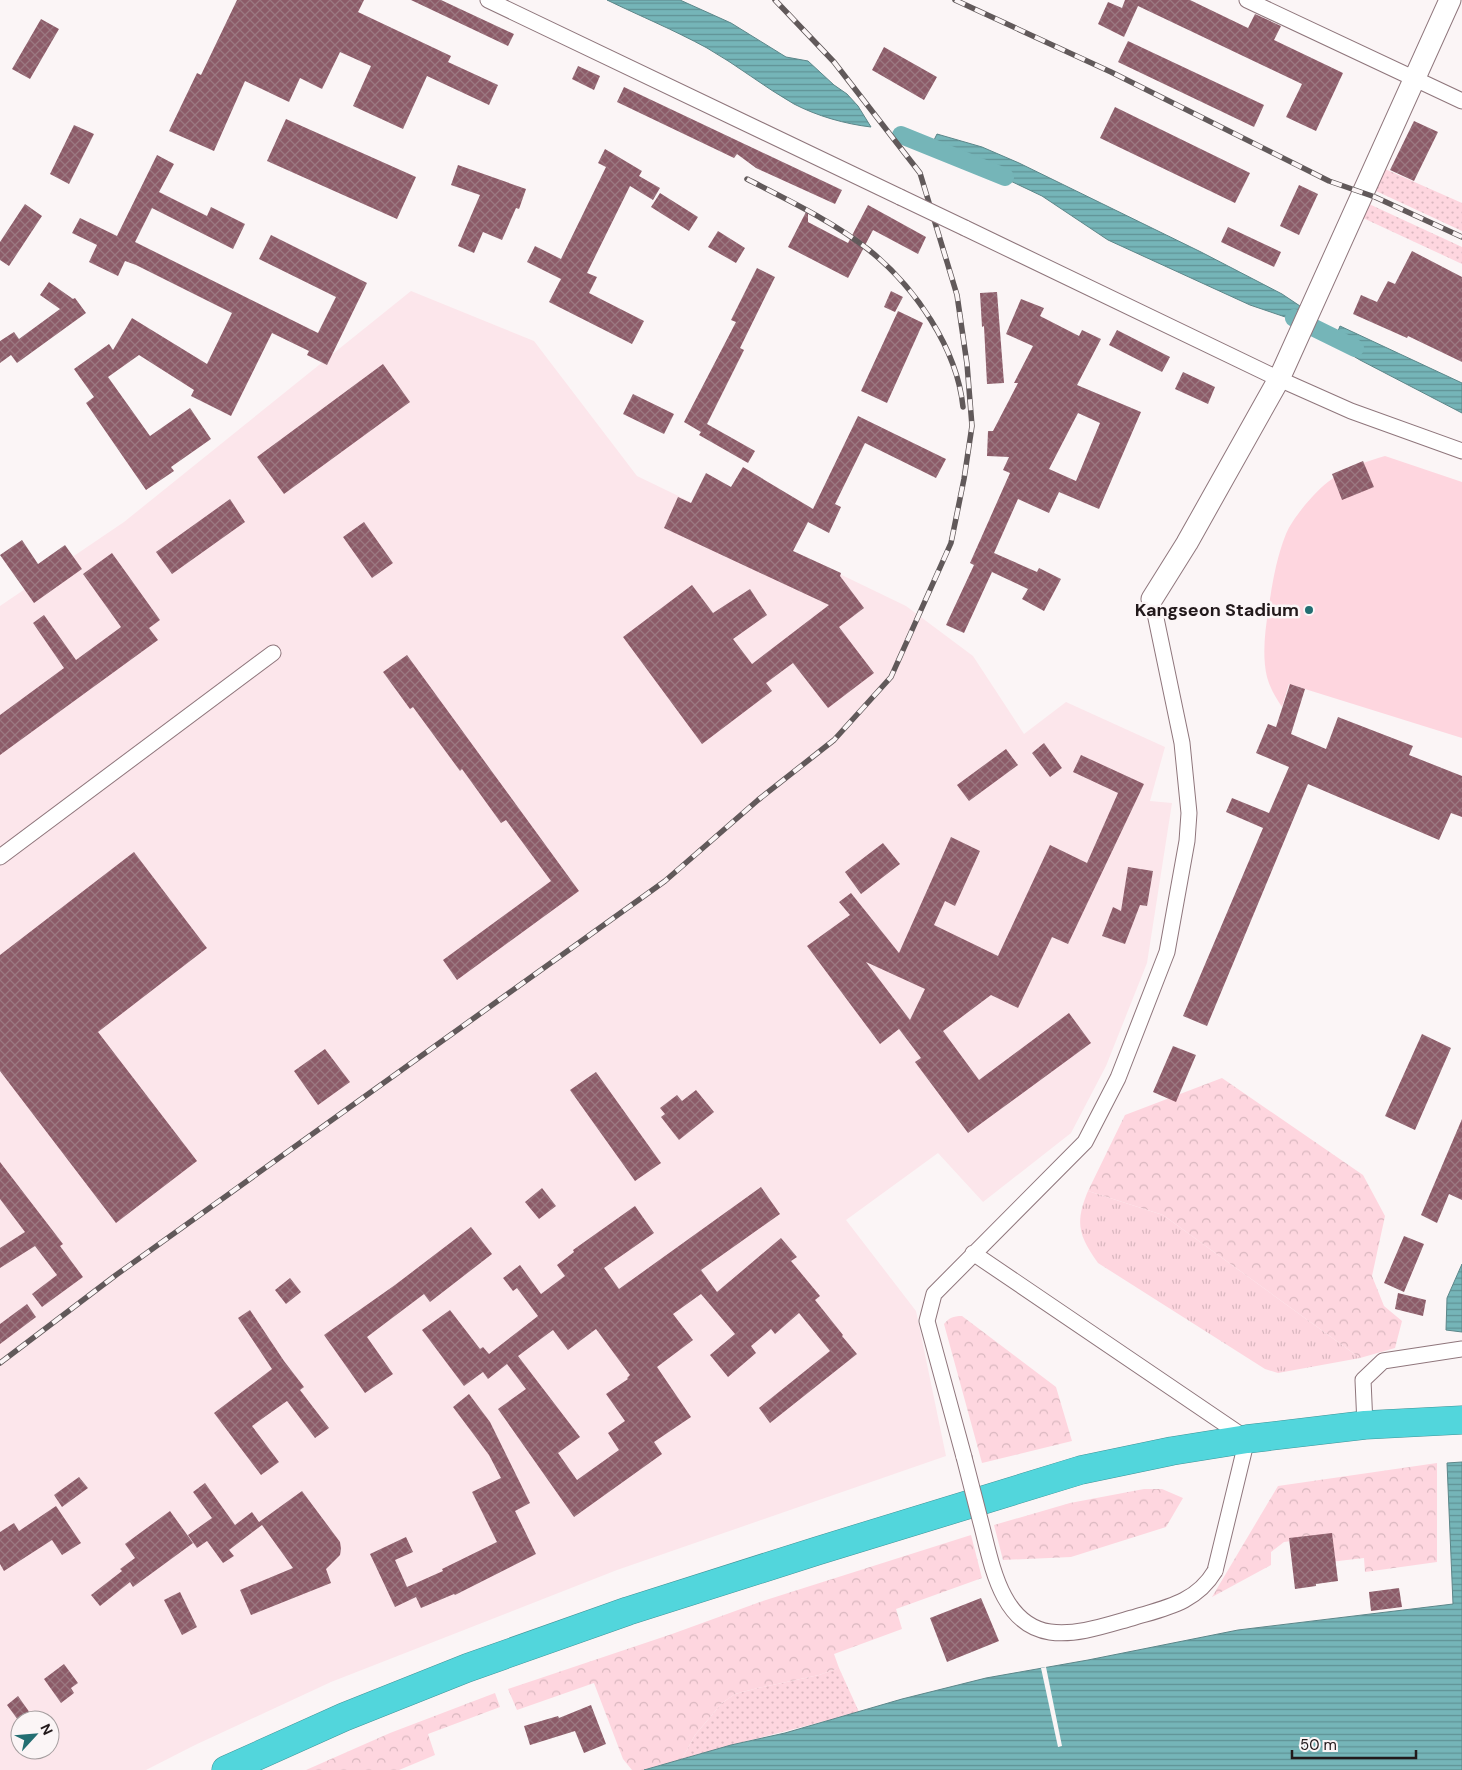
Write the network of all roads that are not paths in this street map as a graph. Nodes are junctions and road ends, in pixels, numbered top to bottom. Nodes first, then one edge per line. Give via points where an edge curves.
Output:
1 (488, 0) edge
2 (1247, 0) edge
3 (1450, 0) edge
4 (1414, 80) junction
5 (1462, 101) edge
6 (1279, 379) junction
7 (1462, 451) edge
8 (1152, 599) joint
9 (273, 654) dead end
10 (0, 857) edge
11 (973, 1253) junction
12 (1462, 1349) edge
13 (1462, 1420) edge
14 (1365, 1425) junction
15 (1247, 1439) junction
16 (226, 1770) edge

1 - 6 street, bridge
2 - 4 street
3 - 4 street
4 - 5 street
4 - 6 street
6 - 7 street via 1350,411
6 - 8 street
8 - 11 street via 1182,743 1189,813 1167,952 1118,1078 1084,1142
9 - 10 street
11 - 15 street
11 - 15 street, bridge via 934,1294 927,1321 994,1574 1016,1614 1031,1626 1050,1632 1093,1630 1193,1596 1208,1583 1215,1571
12 - 14 street via 1383,1361 1363,1380
13 - 14 highway
14 - 15 highway
15 - 16 highway via 1081,1470 628,1611 467,1668 344,1717

